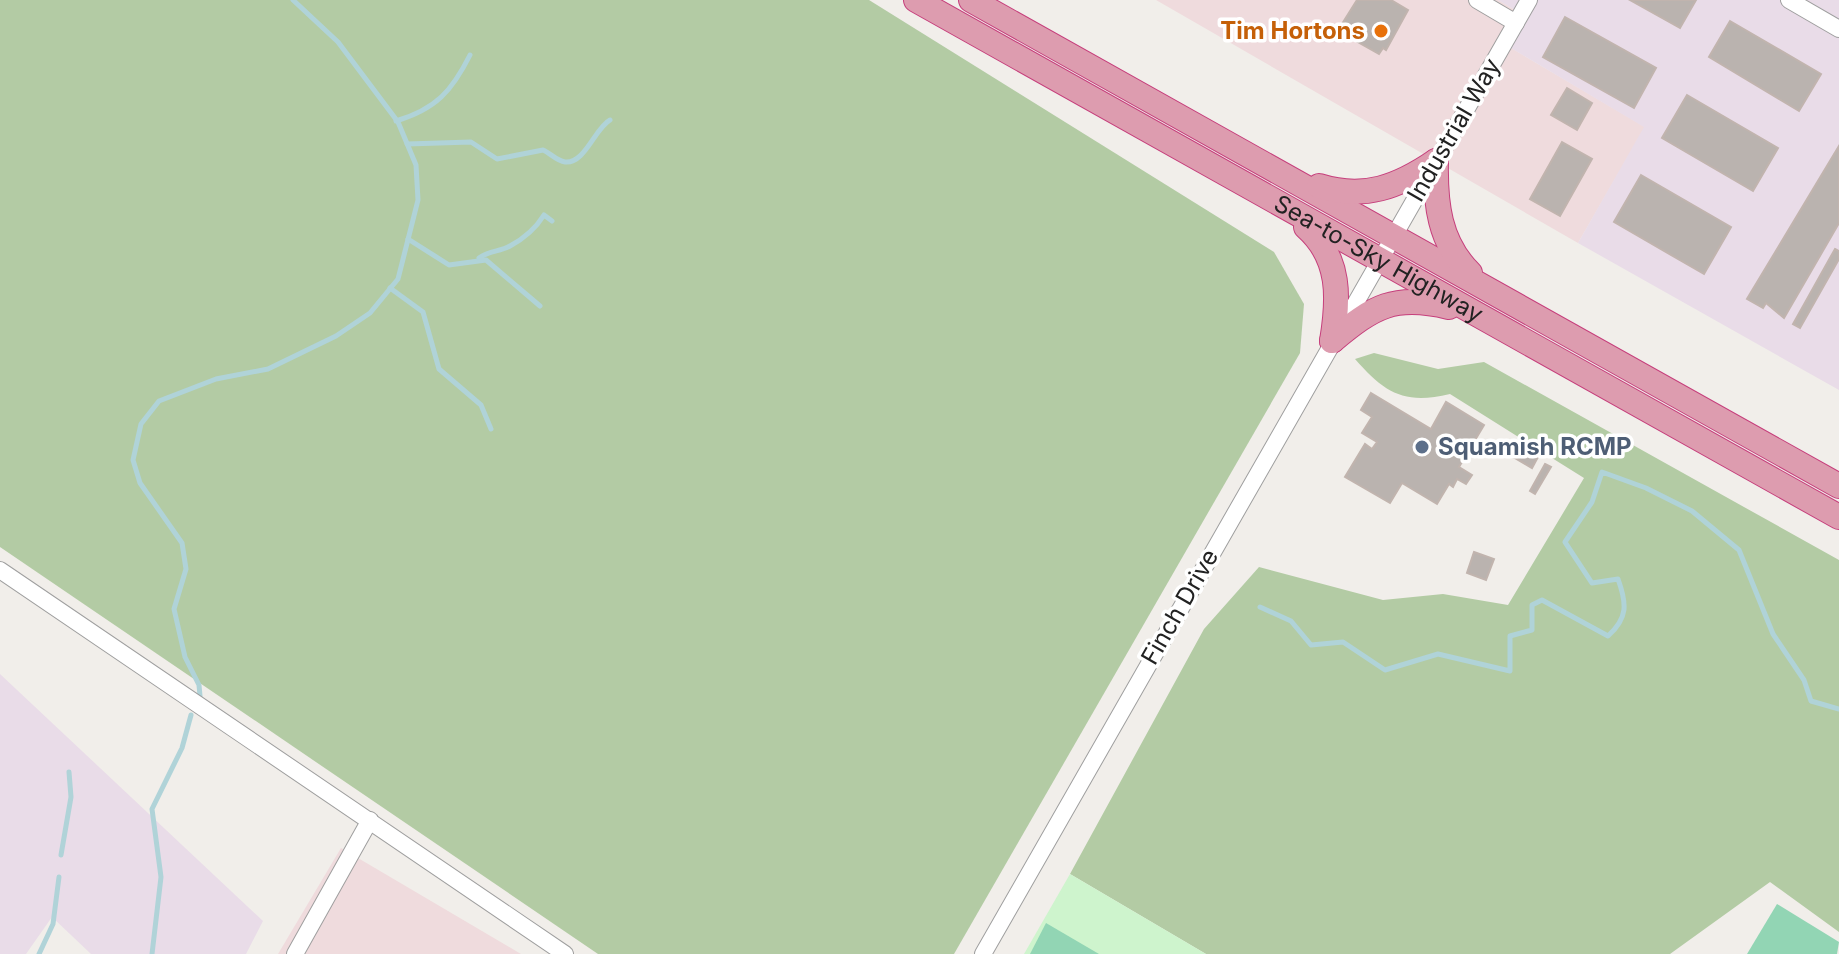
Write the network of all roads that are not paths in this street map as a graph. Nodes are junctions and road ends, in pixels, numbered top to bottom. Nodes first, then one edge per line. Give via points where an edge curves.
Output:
1 (916, 0) edge
2 (971, 0) edge
3 (1477, 0) edge
4 (1529, 0) edge
5 (1789, 0) edge
6 (1516, 23) junction
7 (1839, 29) edge
8 (1436, 161) junction
9 (1287, 177) junction
10 (1283, 207) junction
11 (1392, 236) junction
12 (1378, 261) junction
13 (1485, 288) junction
14 (1469, 312) junction
15 (1332, 341) junction
16 (1839, 486) edge
17 (1839, 517) edge
18 (0, 570) edge
19 (370, 820) junction
20 (295, 954) edge
21 (565, 954) edge
22 (983, 954) edge

1 - 10 highway, Sea-to-Sky Highway
2 - 9 highway, Sea-to-Sky Highway
3 - 6 street
4 - 6 street, Industrial Way
5 - 7 street
6 - 8 street, Industrial Way
8 - 9 highway via 1410,179 1371,193 1332,190
8 - 11 street, Industrial Way
8 - 13 highway via 1443,231 1458,259
9 - 11 highway, Sea-to-Sky Highway
10 - 12 highway, Sea-to-Sky Highway
10 - 15 highway via 1314,234 1332,265 1338,307
11 - 12 street, Industrial Way
11 - 13 highway, Sea-to-Sky Highway
12 - 14 highway, Sea-to-Sky Highway
12 - 15 street, Finch Drive
13 - 16 highway, Sea-to-Sky Highway
14 - 15 highway via 1426,302 1389,303 1361,316
14 - 17 highway, Sea-to-Sky Highway
15 - 22 street, Finch Drive
18 - 19 street
19 - 20 street
19 - 21 street

